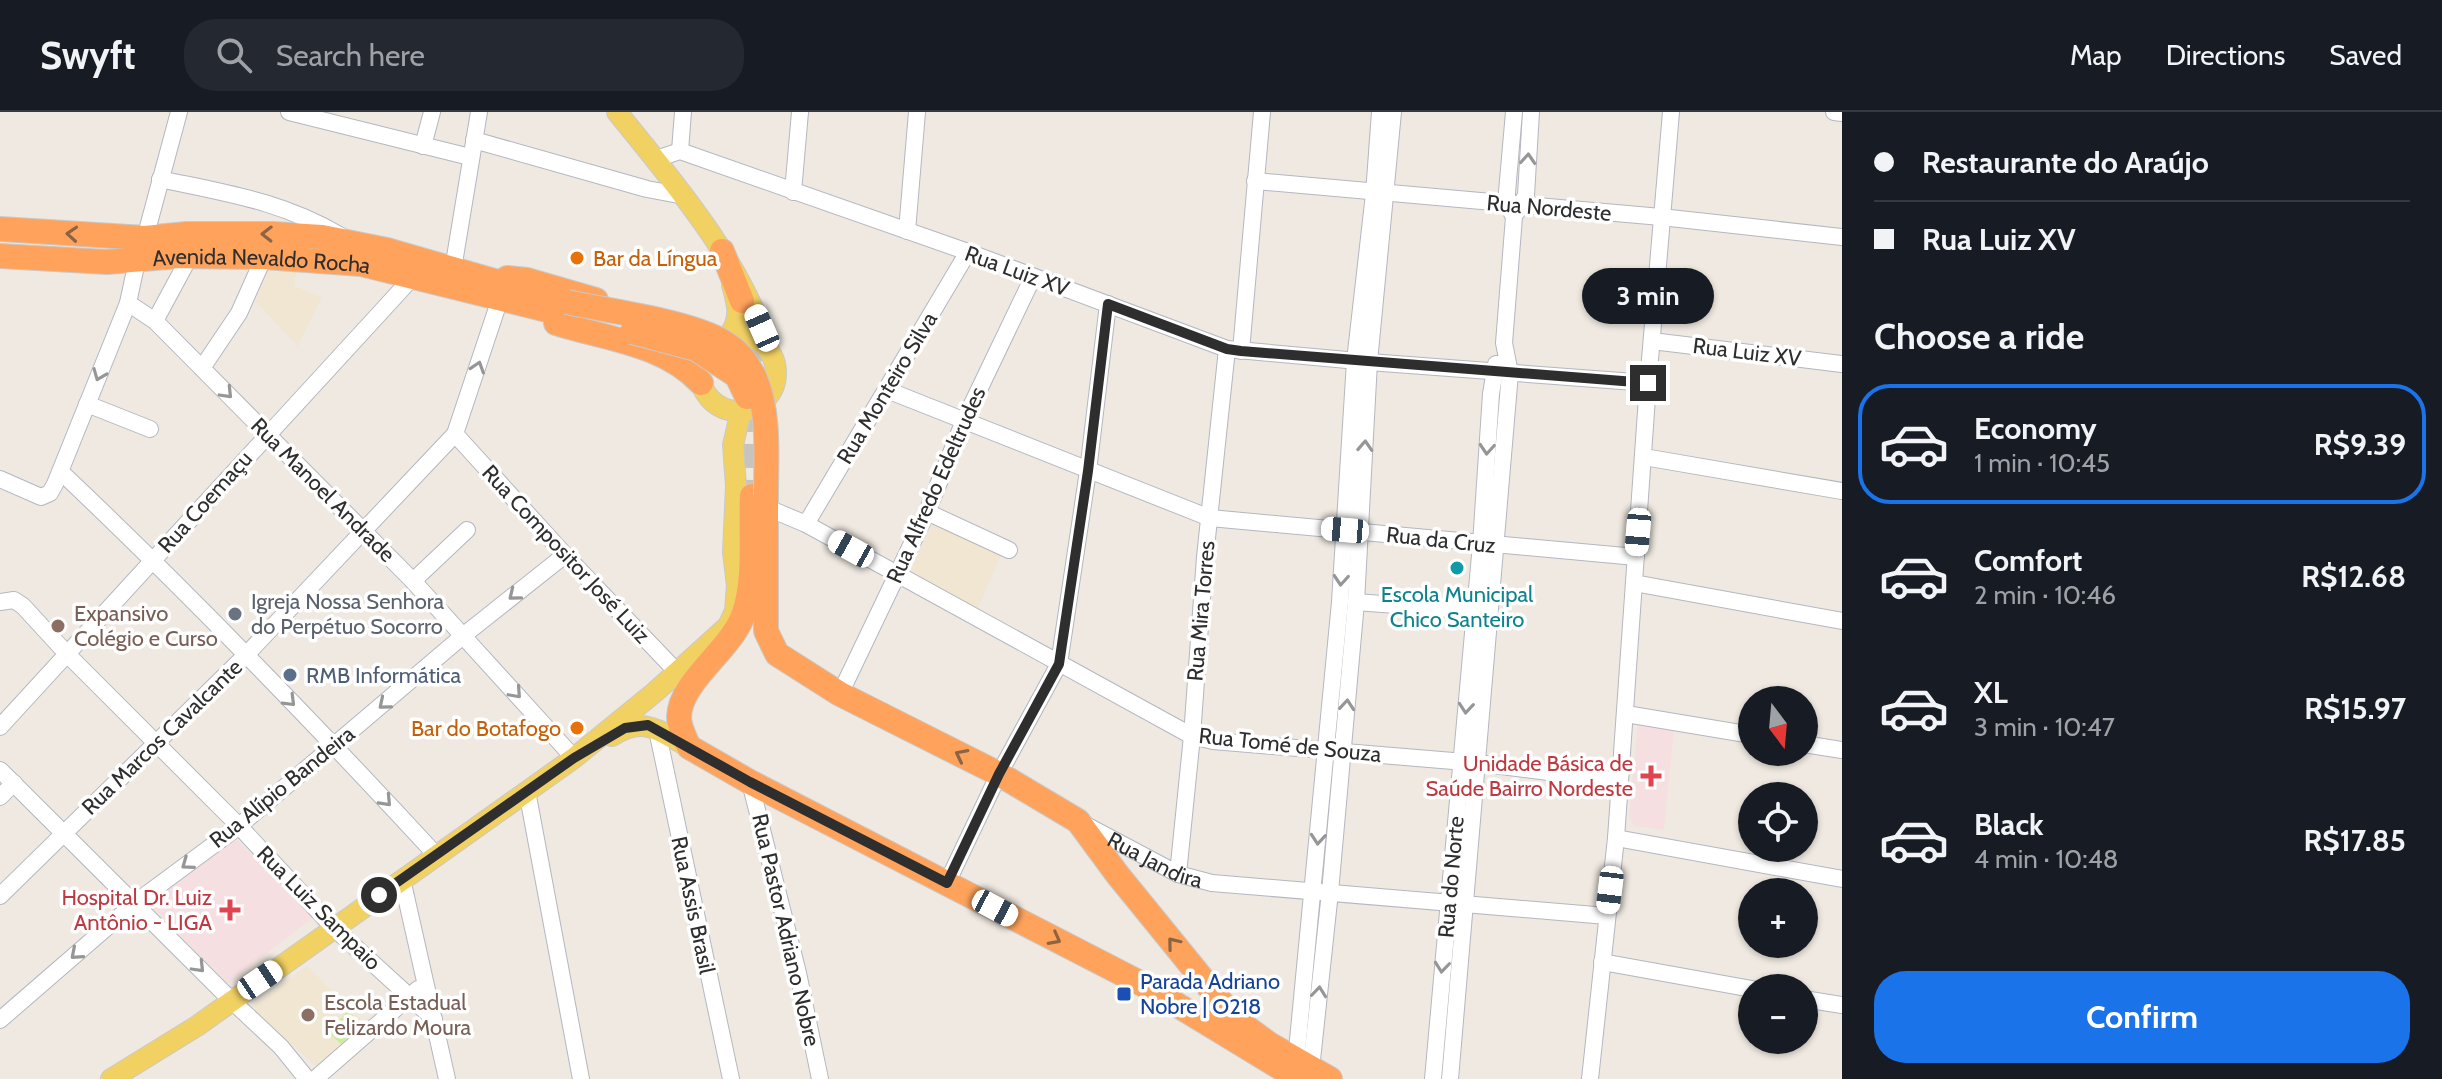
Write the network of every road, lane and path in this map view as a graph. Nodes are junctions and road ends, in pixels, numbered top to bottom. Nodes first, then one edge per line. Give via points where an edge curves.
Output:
1 (179, 112) edge
2 (289, 112) edge
3 (432, 112) edge
4 (479, 112) edge
5 (617, 112) edge
6 (683, 112) edge
7 (800, 112) edge
8 (917, 112) edge
9 (1262, 112) edge
10 (1380, 112) edge
11 (1393, 112) edge
12 (1514, 112) edge
13 (1531, 112) edge
14 (1671, 112) edge
15 (1834, 112) edge
16 (1842, 113) edge
17 (474, 140) junction
18 (423, 146) junction
19 (680, 151) junction
20 (470, 157) junction
21 (656, 159) junction
22 (160, 179) junction
23 (1255, 181) junction
24 (793, 192) junction
25 (1380, 194) junction
26 (684, 196) junction
27 (1515, 209) junction
28 (1661, 217) junction
29 (0, 229) edge
30 (907, 231) junction
31 (1842, 237) edge
32 (349, 241) junction
33 (141, 249) junction
34 (722, 251) junction
35 (968, 252) junction
36 (0, 256) edge
37 (190, 256) junction
38 (264, 257) junction
39 (453, 269) junction
40 (481, 277) junction
41 (1033, 277) junction
42 (412, 278) junction
43 (742, 301) tunnel mouth
44 (509, 302) junction
45 (128, 303) junction
46 (1108, 304) junction
47 (571, 310) junction
48 (155, 321) junction
49 (727, 336) junction
50 (1652, 341) junction
51 (1234, 350) junction
52 (770, 352) junction
53 (1362, 362) junction
54 (1842, 364) edge
55 (202, 368) junction
56 (1502, 372) junction
57 (1648, 383) junction
58 (773, 389) junction
59 (887, 390) junction
60 (706, 392) junction
61 (87, 404) junction
62 (741, 411) junction
63 (964, 421) junction
64 (150, 429) dead end
65 (267, 434) junction
66 (455, 434) junction
67 (1644, 457) junction
68 (734, 464) junction
69 (1088, 471) junction
70 (61, 472) junction
71 (0, 479) edge
72 (1842, 491) edge
73 (764, 501) junction
74 (927, 512) junction
75 (1210, 518) junction
76 (806, 524) junction
77 (743, 527) dead end
78 (467, 530) dead end
79 (1353, 531) junction
80 (364, 532) junction
81 (1488, 544) junction
82 (1009, 550) dead end
83 (565, 555) junction
84 (1636, 557) junction
85 (153, 559) junction
86 (897, 574) junction
87 (413, 581) junction
88 (1634, 583) junction
89 (0, 602) edge
90 (1356, 602) junction
91 (745, 610) junction
92 (1475, 611) junction
93 (1842, 621) edge
94 (464, 635) junction
95 (68, 655) junction
96 (245, 656) junction
97 (1059, 664) junction
98 (678, 673) junction
99 (840, 694) junction
100 (1626, 714) junction
101 (0, 727) edge
102 (657, 730) junction
103 (1738, 733) edge
104 (1192, 736) junction
105 (156, 744) junction
106 (335, 746) junction
107 (1818, 746) edge
108 (689, 747) junction
109 (1334, 749) junction
110 (1842, 750) edge
111 (574, 758) junction
112 (1469, 762) junction
113 (0, 770) edge
114 (999, 774) junction
115 (1620, 781) junction
116 (750, 782) junction
117 (14, 783) junction
118 (527, 791) junction
119 (0, 797) edge
120 (1078, 821) junction
121 (239, 826) junction
122 (64, 833) junction
123 (1616, 838) junction
124 (437, 856) junction
125 (1178, 874) junction
126 (402, 879) junction
127 (1842, 879) edge
128 (947, 883) junction
129 (1313, 890) junction
130 (1330, 892) junction
131 (0, 896) edge
132 (135, 903) junction
133 (1457, 903) junction
134 (1607, 916) junction
135 (333, 927) junction
136 (1602, 962) junction
137 (426, 982) junction
138 (1738, 986) edge
139 (411, 996) junction
140 (231, 1000) junction
141 (1818, 1001) edge
142 (1842, 1005) edge
143 (434, 1019) junction
144 (0, 1020) edge
145 (1309, 1072) edge
146 (111, 1079) edge
147 (307, 1079) edge
148 (315, 1079) edge
149 (447, 1079) edge
150 (581, 1079) edge
151 (731, 1079) edge
152 (820, 1079) edge
153 (1433, 1079) edge
154 (1450, 1079) edge
155 (1590, 1079) edge

1 - 22 street
2 - 18 street
3 - 18 street
4 - 17 street
5 - 21 main road
6 - 19 street
7 - 24 street
8 - 30 street
9 - 23 street, Rua Mira Torres
10 - 25 street
11 - 25 street
12 - 27 street, Rua do Norte
27 -> 13 street, Rua do Norte via 1526,195
14 - 28 street
15 - 16 street
17 - 20 street
17 - 26 street
18 - 20 street
19 - 21 street
19 - 24 street, Rua Luiz XV
20 - 39 street
21 - 26 main road
22 - 32 street, Avenida Nevaldo Rocha via 286,208
22 - 33 street
23 - 25 street, Rua Nordeste
23 - 51 street, Rua Mira Torres
24 - 30 street, Rua Luiz XV
25 - 27 street, Rua Nordeste
25 - 53 street
26 - 34 main road
27 - 28 street, Rua Nordeste
27 - 56 street, Rua do Norte
28 - 31 street, Rua Nordeste
28 - 50 street
33 -> 29 highway, Avenida Nevaldo Rocha
30 - 35 street, Rua Luiz XV
32 -> 33 highway, Avenida Nevaldo Rocha via 187,234
32 - 39 highway, Avenida Nevaldo Rocha
33 - 36 highway, Avenida Nevaldo Rocha via 81,262
33 - 37 highway, Avenida Nevaldo Rocha
33 - 45 street
34 - 43 highway
34 - 49 main road via 738,315
34 - 52 main road via 756,313
35 - 41 street, Rua Luiz XV
35 - 59 street, Rua Monteiro Silva
37 - 38 highway, Avenida Nevaldo Rocha
37 - 48 street
38 - 42 highway, Avenida Nevaldo Rocha via 361,264
38 - 55 street via 239,313
39 - 40 highway, Avenida Nevaldo Rocha
40 - 47 highway, Avenida Nevaldo Rocha
40 - 49 highway via 527,280
41 - 46 street, Rua Luiz XV
41 - 63 street, Rua Alfredo Edeltrudes
42 - 44 highway, Avenida Nevaldo Rocha
42 - 65 street, Rua Coemaçu
44 - 47 highway
44 - 60 highway via 549,320 652,350 686,368
66 -> 44 street, Rua Marcos Cavalcante
45 - 48 street, Rua Manoel Andrade
45 -> 61 street
46 - 51 street, Rua Luiz XV
46 - 69 street
47 - 73 highway, bridge via 696,349 737,376 747,398
48 - 55 street, Rua Manoel Andrade
49 - 52 main road via 754,338
49 - 60 main road via 701,360
50 - 54 street, Rua Luiz XV
50 - 57 street
51 - 53 street, Rua Luiz XV
51 - 75 street, Rua Mira Torres
52 - 58 main road via 776,368
53 - 56 street, Rua Luiz XV
53 - 79 street
55 -> 65 street, Rua Manoel Andrade
56 - 57 street, Rua Luiz XV
56 - 81 street, Rua do Norte
57 - 67 street
58 - 62 main road via 759,404
58 - 73 main road via 776,476
59 - 63 street, Rua da Cruz
59 - 76 street, Rua Monteiro Silva
60 - 62 main road
60 - 68 main road
61 - 64 street
61 - 70 street
62 - 68 main road
63 - 69 street, Rua da Cruz
63 - 74 street, Rua Alfredo Edeltrudes
65 - 80 street, Rua Manoel Andrade
65 - 85 street, Rua Coemaçu
66 - 80 street, Rua Marcos Cavalcante
66 - 83 street, Rua Compositor José Luiz
67 - 72 street
67 - 84 street
68 - 98 main road via 735,611 728,626
69 - 75 street, Rua da Cruz
69 - 97 street
70 - 71 street via 50,493 41,497
70 - 85 street
73 - 76 street, Rua Tomé de Souza
73 - 91 highway
73 - 99 highway, Rua Jandira via 766,631 777,654
74 - 82 street
74 - 86 street, Rua Alfredo Edeltrudes
75 - 79 street, Rua da Cruz
75 - 104 street, Rua Mira Torres
76 - 86 street, Rua Tomé de Souza
77 - 91 highway
78 - 87 street
79 - 81 street, Rua da Cruz
79 - 90 street
79 -> 109 street
80 - 87 street, Rua Manoel Andrade
80 - 96 street, Rua Marcos Cavalcante
81 - 84 street, Rua da Cruz
81 - 92 street, Rua do Norte
81 - 112 street, Rua do Norte
83 -> 94 street, Rua Alípio Bandeira
83 - 98 street, Rua Compositor José Luiz
84 - 88 street
85 - 95 street, Rua Coemaçu
85 - 96 street
86 - 97 street, Rua Tomé de Souza
86 - 99 street, Rua Alfredo Edeltrudes
87 - 94 street, Rua Manoel Andrade
88 - 93 street
88 - 100 street
89 - 95 street, Rua Luiz Sampaio via 14,600 23,606
90 - 92 street
109 -> 90 street
91 - 108 highway via 733,636 683,702 679,717
92 -> 112 street, Rua do Norte
94 -> 106 street, Rua Alípio Bandeira
94 -> 111 street, Rua Manoel Andrade
95 - 101 street, Rua Coemaçu
95 - 105 street, Rua Luiz Sampaio
96 - 105 street, Rua Marcos Cavalcante
96 -> 106 street
97 - 104 street, Rua Tomé de Souza
97 - 114 street
98 - 111 main road
114 -> 99 highway, Rua Jandira
100 - 103 street
100 - 115 street
102 - 108 main road
102 - 111 main road via 648,725 625,728
102 - 151 street, Rua Assis Brasil
104 - 109 street, Rua Tomé de Souza
104 - 125 street, Rua Mira Torres
105 - 121 street, Rua Luiz Sampaio
105 - 122 street, Rua Marcos Cavalcante
106 - 121 street, Rua Alípio Bandeira
106 -> 124 street
107 - 110 street
108 - 116 highway
109 - 112 street, Rua Tomé de Souza
109 -> 129 street
109 - 130 street
111 - 118 main road
112 - 115 street, Rua Tomé de Souza
112 - 133 street, Rua do Norte
113 - 117 street
114 - 120 highway, Rua Jandira
114 - 128 street
115 - 123 street
116 - 128 highway
116 - 152 street, Rua Pastor Adriano Nobre
117 - 119 street
117 - 122 street
118 - 124 main road
118 - 150 street
120 - 125 street, Rua Jandira
145 -> 120 highway via 1235,1019
121 -> 132 street, Rua Alípio Bandeira
121 - 135 street, Rua Luiz Sampaio
122 - 131 street, Rua Marcos Cavalcante
122 - 132 street
123 - 127 street
123 - 134 street
124 - 126 main road
125 - 129 street, Rua Jandira via 1212,883
126 - 135 main road
126 - 137 street
128 -> 145 highway
129 - 130 street, Rua Jandira
129 - 145 street
130 - 133 street, Rua Jandira
145 -> 130 street
132 -> 140 street
132 -> 144 street, Rua Alípio Bandeira
133 - 134 street, Rua Jandira
133 -> 153 street, Rua do Norte
133 - 154 street, Rua do Norte
134 - 136 street
135 - 139 street, Rua Luiz Sampaio
135 - 140 main road
136 - 138 street
136 - 155 street
137 - 139 street
137 - 143 street
139 - 143 street, Rua Luiz Sampaio
139 - 148 street
140 - 146 main road
140 - 147 street
141 - 142 street
143 - 149 street

